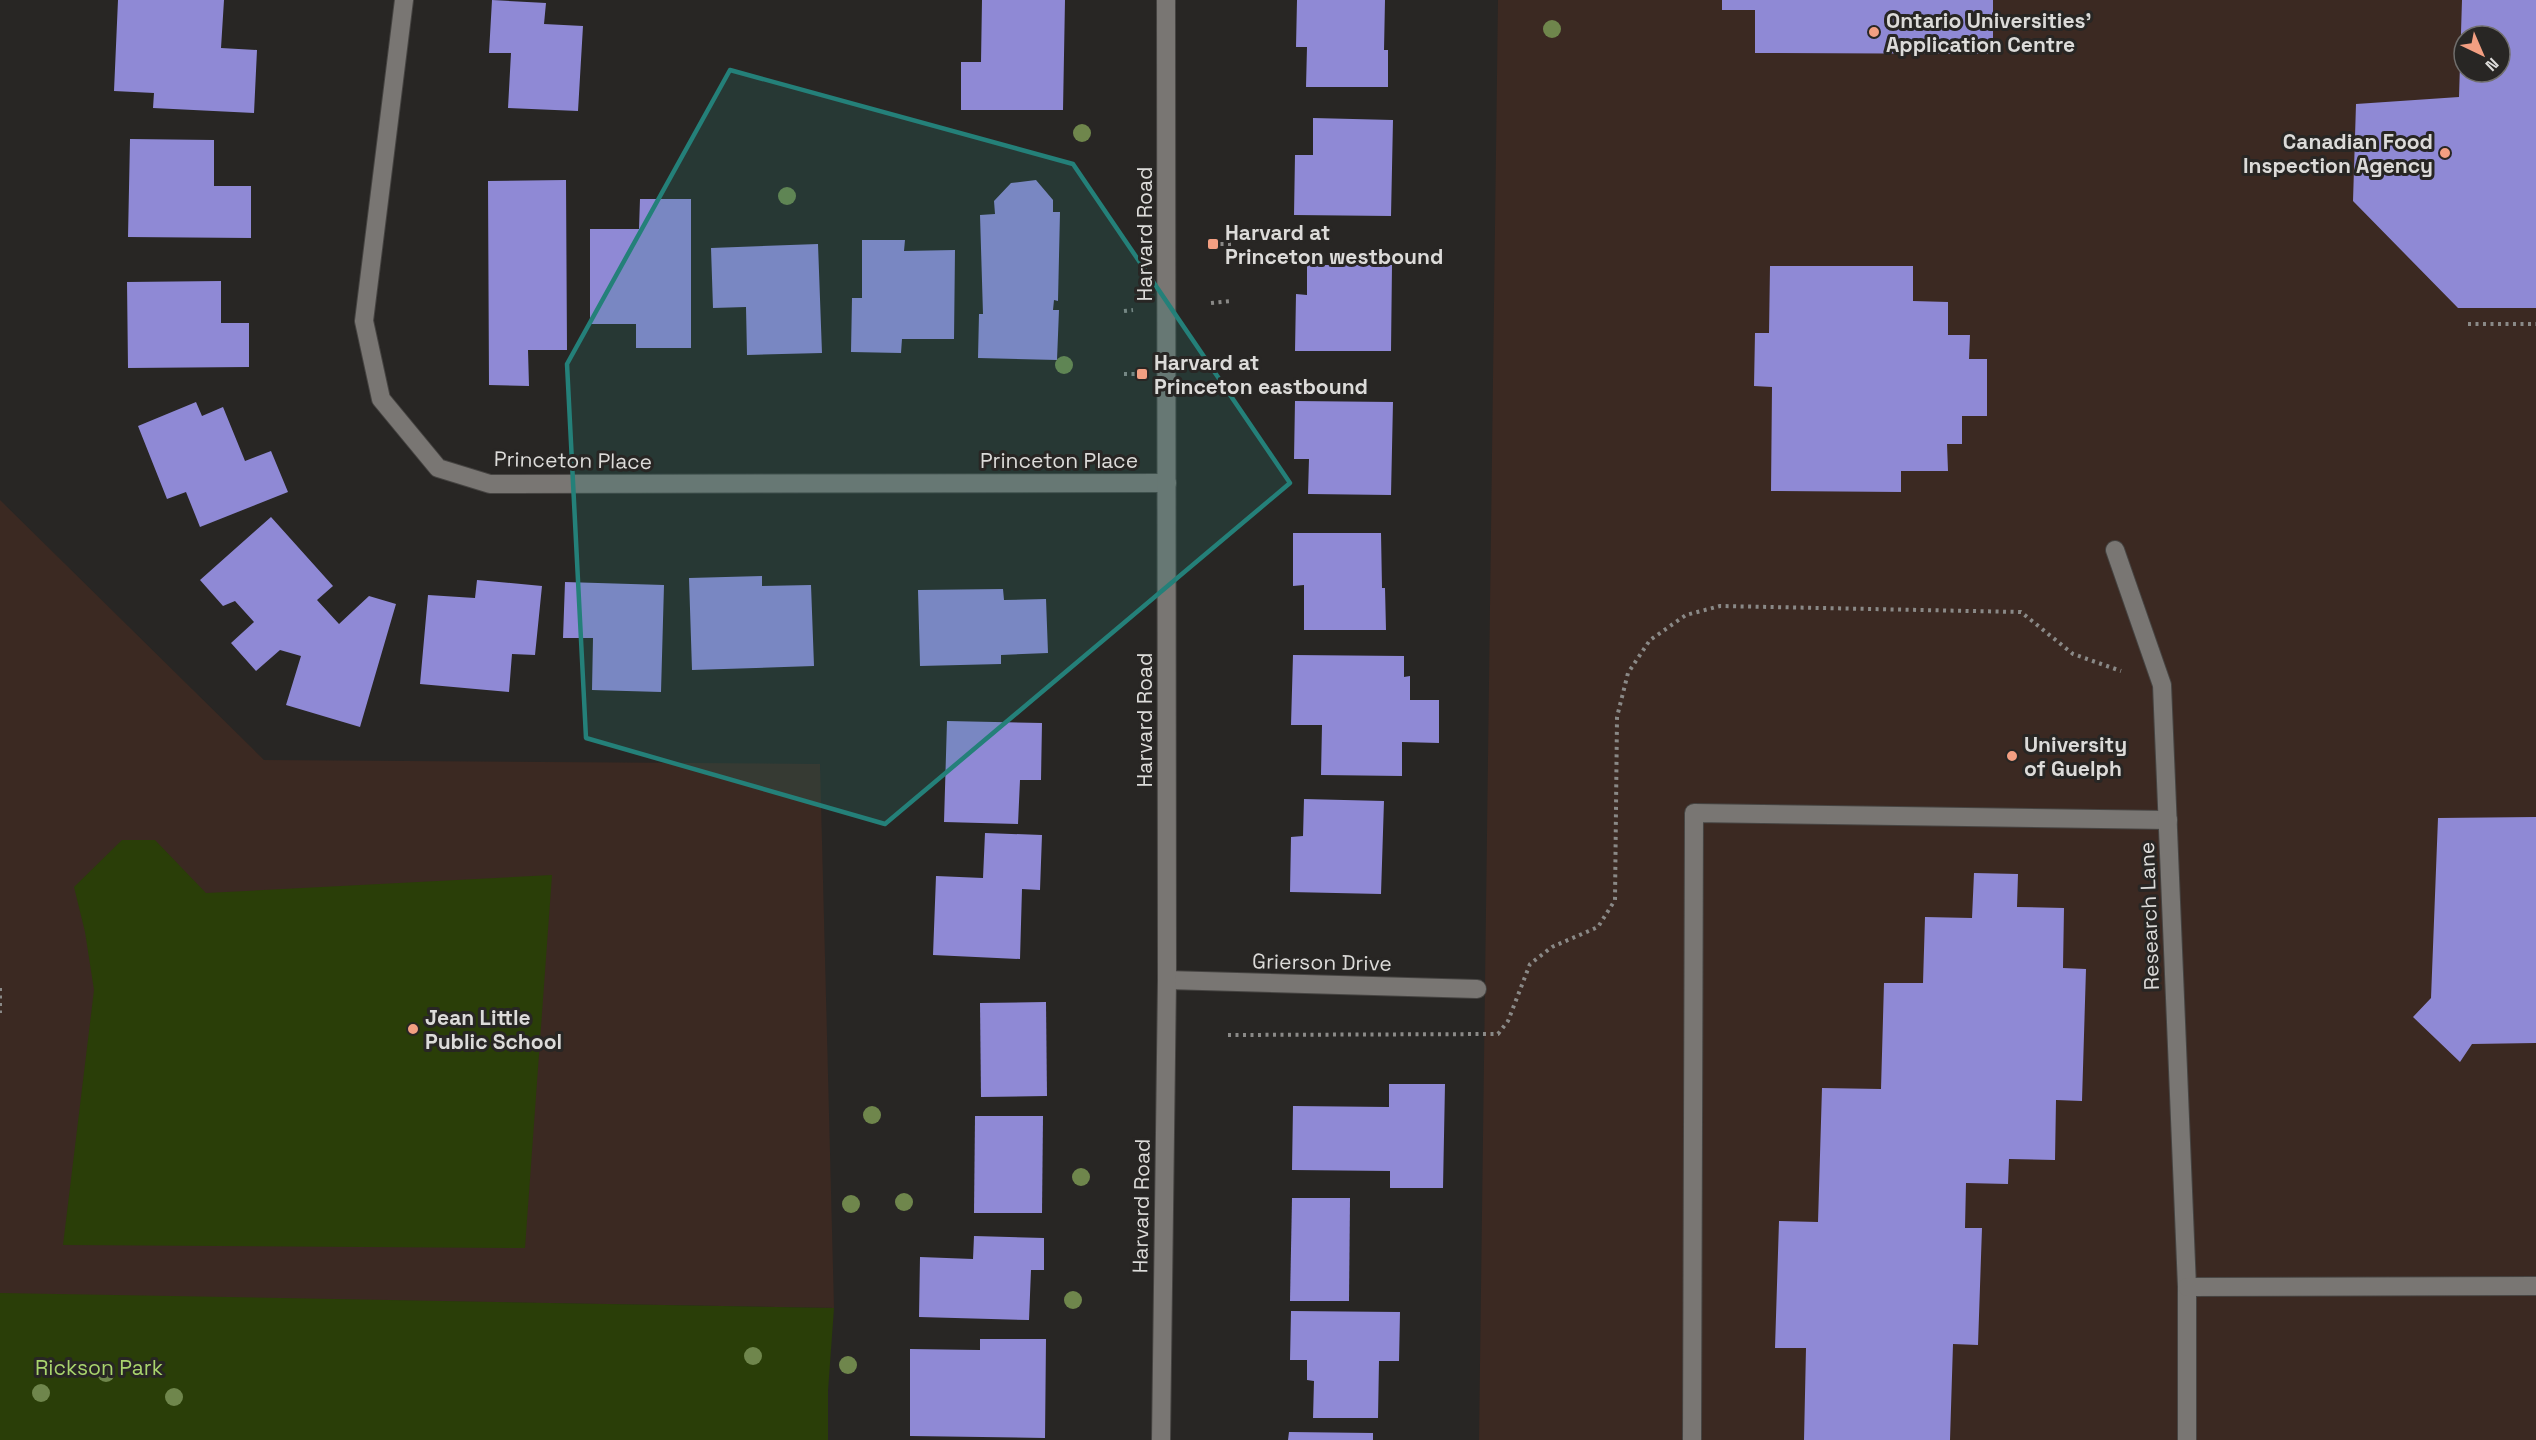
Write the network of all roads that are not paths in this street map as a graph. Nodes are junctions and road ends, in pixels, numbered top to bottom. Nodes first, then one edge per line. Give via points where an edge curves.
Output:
1 (405, 0) edge
2 (1166, 0) edge
3 (1167, 483) junction
4 (2115, 550) dead end
5 (2168, 820) junction
6 (1167, 980) junction
7 (1477, 988) dead end
8 (2536, 1286) edge
9 (2187, 1287) junction
10 (1161, 1440) edge
11 (1692, 1440) edge
12 (2187, 1440) edge

1 - 3 street, Princeton Place via 364,321 381,399 438,468 490,484
2 - 3 street, Harvard Road
3 - 6 street, Harvard Road
4 - 5 street, Research Lane via 2162,685
5 - 9 street, Research Lane
5 - 11 street via 1694,813
6 - 7 street, Grierson Drive
6 - 10 street, Harvard Road
8 - 9 street
9 - 12 street, Research Lane

